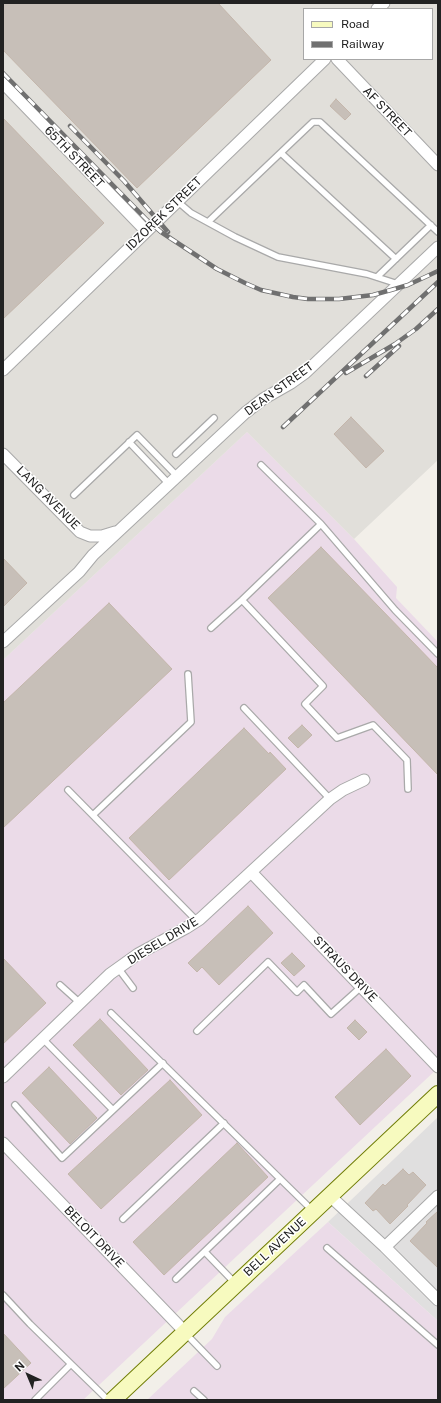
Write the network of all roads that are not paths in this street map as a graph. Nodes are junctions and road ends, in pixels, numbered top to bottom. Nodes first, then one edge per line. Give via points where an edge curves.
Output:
1 (324, 60) edge
2 (338, 60) edge
3 (3, 83) edge
4 (280, 153) junction
5 (438, 165) edge
6 (177, 201) junction
7 (208, 222) junction
8 (431, 225) junction
9 (146, 231) junction
10 (438, 232) edge
11 (438, 247) edge
12 (396, 259) junction
13 (377, 277) junction
14 (398, 284) junction
15 (3, 370) edge
16 (214, 418) dead end
17 (129, 442) junction
18 (176, 454) dead end
19 (5, 461) edge
20 (260, 465) dead end
21 (173, 480) junction
22 (74, 495) dead end
23 (321, 524) junction
24 (119, 530) junction
25 (242, 600) junction
26 (211, 628) dead end
27 (3, 642) edge
28 (438, 654) edge
29 (188, 674) dead end
30 (244, 708) dead end
31 (364, 780) dead end
32 (68, 790) dead end
33 (408, 790) dead end
34 (330, 799) junction
35 (93, 815) junction
36 (251, 872) junction
37 (196, 921) junction
38 (118, 968) junction
39 (60, 985) dead end
40 (361, 987) junction
41 (133, 988) dead end
42 (80, 1003) junction
43 (111, 1013) dead end
44 (196, 1031) dead end
45 (43, 1039) junction
46 (163, 1063) junction
47 (438, 1067) edge
48 (3, 1077) edge
49 (438, 1094) edge
50 (15, 1106) dead end
51 (113, 1110) junction
52 (224, 1123) junction
53 (3, 1143) edge
54 (280, 1179) junction
55 (330, 1196) junction
56 (438, 1196) edge
57 (313, 1211) junction
58 (123, 1219) dead end
59 (385, 1247) junction
60 (327, 1248) dead end
61 (205, 1252) junction
62 (176, 1279) dead end
63 (236, 1284) junction
64 (3, 1295) edge
65 (438, 1300) edge
66 (185, 1332) junction
67 (438, 1345) edge
68 (71, 1364) junction
69 (217, 1366) dead end
70 (194, 1391) dead end
71 (35, 1400) edge
72 (108, 1400) edge
73 (112, 1400) edge
74 (204, 1400) edge

1 - 6 street, IDZOREK STREET
2 - 5 street, AF STREET
3 - 9 street, 65TH STREET
4 - 7 lane
4 - 8 lane via 313,122 320,122
4 - 12 lane
6 - 7 lane via 191,214
6 - 9 street, IDZOREK STREET
7 - 13 lane via 278,256
8 - 10 lane
8 - 12 lane
9 - 15 street, IDZOREK STREET
11 - 14 street, DEAN STREET
12 - 13 lane
13 - 14 lane
14 - 21 street, DEAN STREET via 305,373 245,413
16 - 18 lane
17 - 21 lane
17 - 21 lane via 137,435
17 - 22 lane
19 - 24 street, LANG AVENUE via 80,532 90,536 102,536
20 - 23 lane
21 - 24 street, DEAN STREET
23 - 25 lane
23 - 28 lane via 395,610
24 - 27 street, DEAN STREET via 79,572
25 - 26 lane
25 - 33 lane via 323,686 305,704 337,738 373,725 407,760
29 - 35 lane via 191,722
30 - 34 lane
31 - 34 street, DIESEL DRIVE
32 - 35 lane
34 - 36 street, DIESEL DRIVE
35 - 37 lane
36 - 37 street, DIESEL DRIVE
36 - 40 street, STRAUS DRIVE
37 - 38 street, DIESEL DRIVE
38 - 41 lane
38 - 42 street, DIESEL DRIVE
39 - 42 lane
40 - 44 lane via 331,1014 304,985 297,992 268,962
40 - 47 street, STRAUS DRIVE
42 - 45 street, DIESEL DRIVE
43 - 46 lane
45 - 48 street, DIESEL DRIVE
45 - 51 lane
46 - 51 lane
46 - 52 lane
49 - 55 main road, BELL AVENUE
50 - 51 lane via 62,1158
52 - 54 lane
52 - 58 lane
53 - 66 street, BELOIT DRIVE
54 - 57 lane
54 - 61 lane
55 - 57 main road, BELL AVENUE
55 - 59 street
56 - 59 street
57 - 63 main road, BELL AVENUE
59 - 65 street
60 - 67 lane
61 - 62 lane
61 - 63 lane
63 - 66 main road, BELL AVENUE
64 - 68 lane
66 - 69 lane
66 - 73 main road, BELL AVENUE
68 - 71 lane
68 - 72 lane
70 - 74 lane

